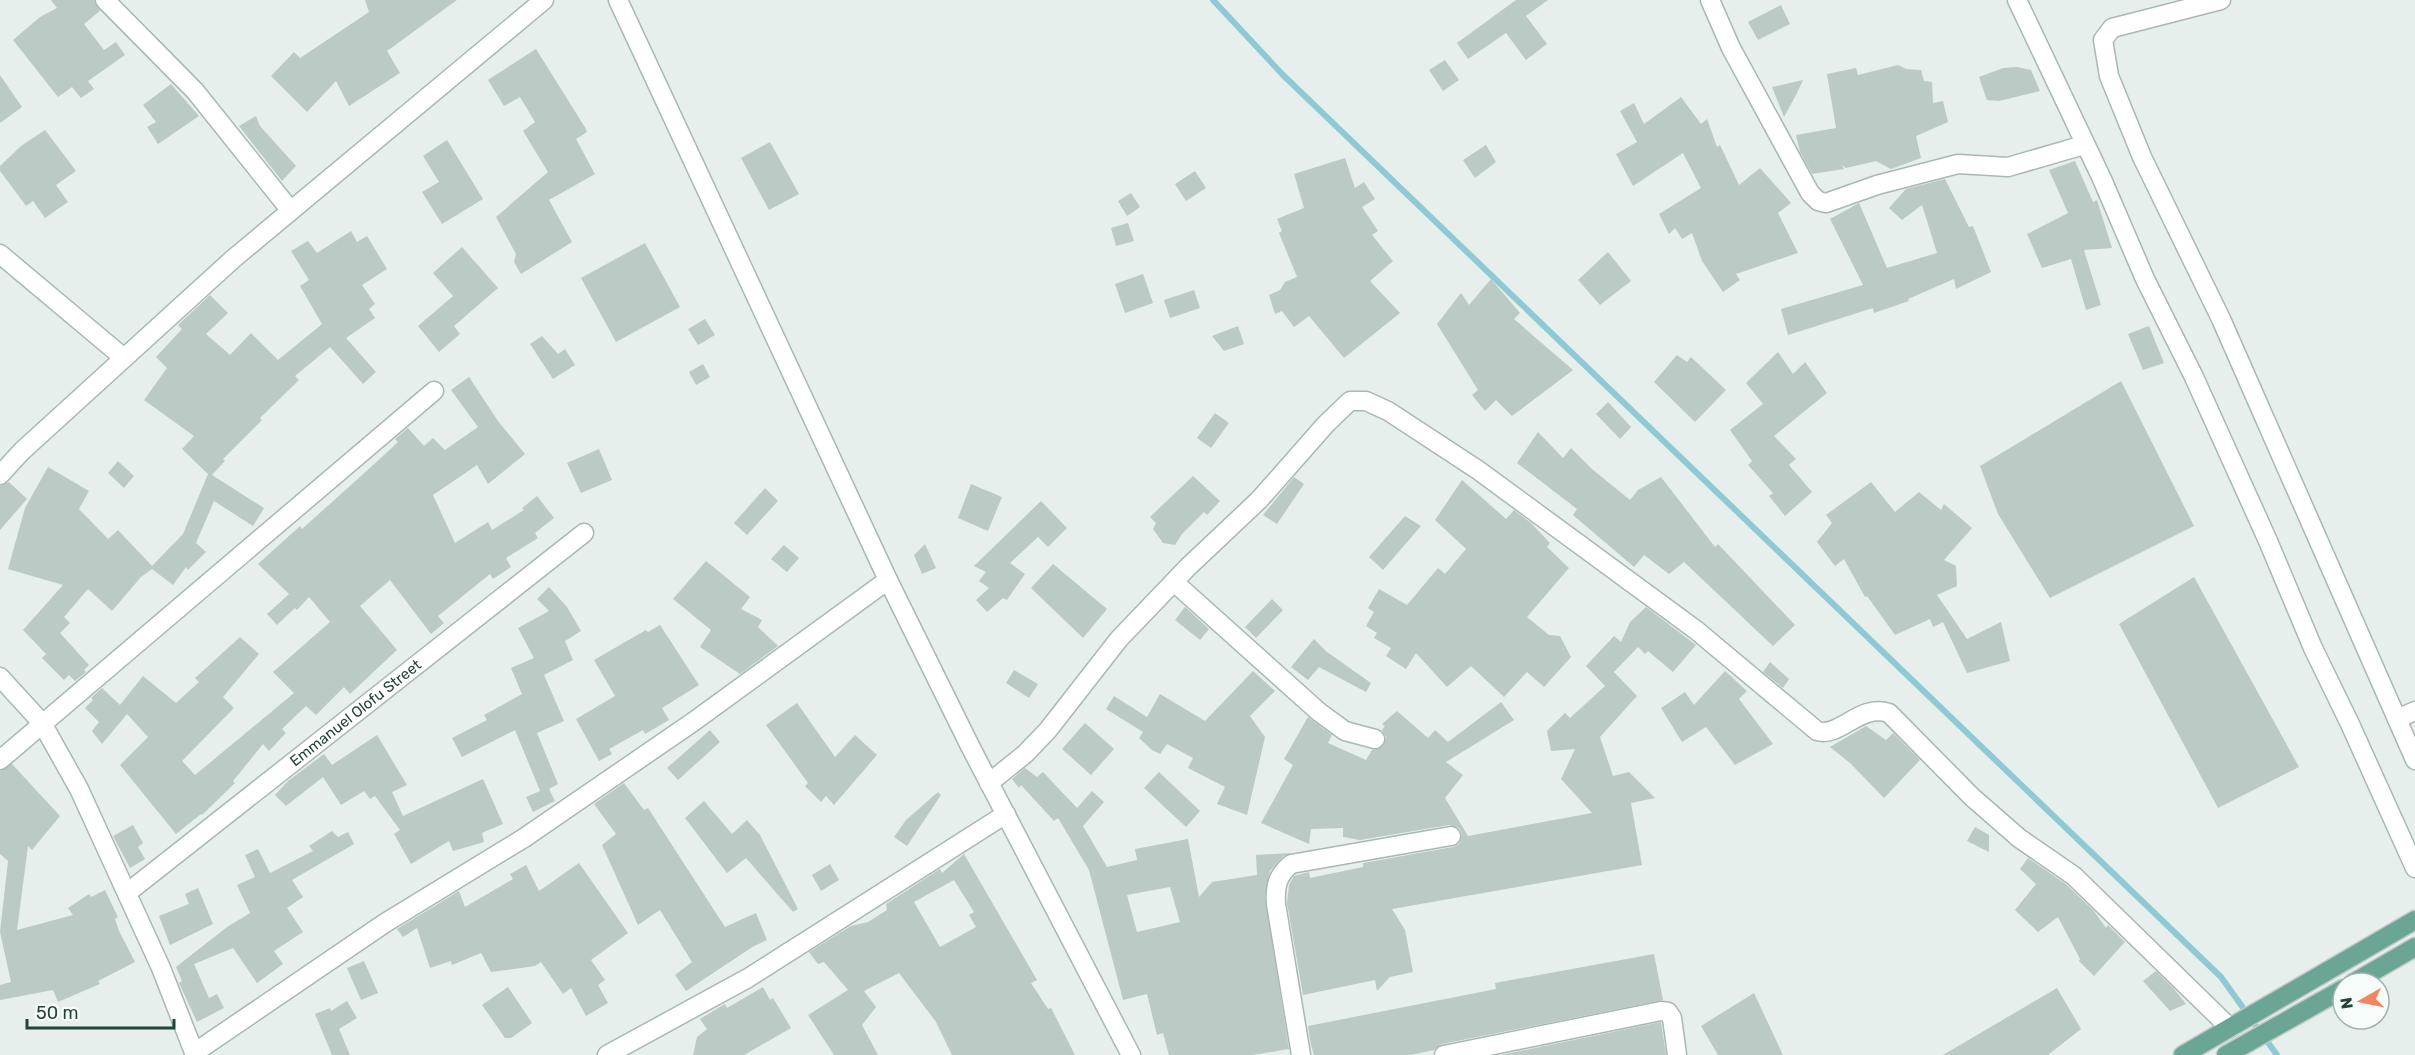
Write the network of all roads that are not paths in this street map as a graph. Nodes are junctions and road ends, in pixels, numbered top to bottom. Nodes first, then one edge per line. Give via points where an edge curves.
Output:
1 (105, 0) edge
2 (544, 0) edge
3 (618, 0) edge
4 (1710, 0) edge
5 (2017, 0) edge
6 (2221, 0) edge
7 (2084, 145) junction
8 (291, 211) junction
9 (0, 254) edge
10 (124, 358) junction
11 (434, 391) dead end
12 (0, 475) edge
13 (584, 533) dead end
14 (888, 579) junction
15 (1174, 582) junction
16 (0, 677) edge
17 (2415, 711) edge
18 (2397, 719) junction
19 (42, 723) junction
20 (1375, 739) dead end
21 (0, 760) edge
22 (2415, 760) edge
23 (989, 783) junction
24 (1006, 814) junction
25 (1451, 836) dead end
26 (2415, 868) edge
27 (127, 893) junction
28 (2415, 920) edge
29 (2415, 947) edge
30 (2374, 971) edge
31 (2331, 996) edge
32 (2230, 1028) junction
33 (194, 1054) edge
34 (607, 1055) edge
35 (1131, 1055) edge
36 (1301, 1055) edge
37 (1444, 1055) edge
38 (1677, 1055) edge
39 (2183, 1055) edge
40 (2226, 1055) edge

1 - 8 street via 195,91
2 - 8 street
3 - 14 street
4 - 7 street via 1737,59 1818,201 1840,200 1877,184 1958,165 2008,167
5 - 7 street
6 - 18 street via 2112,28 2103,40 2105,66 2142,157 2221,319
7 - 26 street via 2194,377
8 - 10 street
9 - 10 street
10 - 12 street
11 - 19 street
13 - 27 street, Emmanuel Olofu Street
14 - 23 street
14 - 33 street via 693,723 524,838 386,923
15 - 20 street via 1319,712 1345,731
15 - 23 street via 1119,639 1048,730
15 - 32 street via 1259,500 1346,405 1354,400 1366,401 1388,411 1488,477 1696,630 1817,731 1834,730 1861,714 1889,713 2019,838 2074,876
16 - 19 street
17 - 18 street
18 - 22 street
19 - 21 street
19 - 27 street via 80,789
23 - 24 street
24 - 34 street via 748,978
24 - 35 street
25 - 36 street via 1292,864 1281,873 1275,886 1276,904
27 - 33 street
28 - 32 main road
29 - 30 main road
31 - 40 main road
32 - 39 main road
37 - 38 street via 1661,1011 1672,1018

